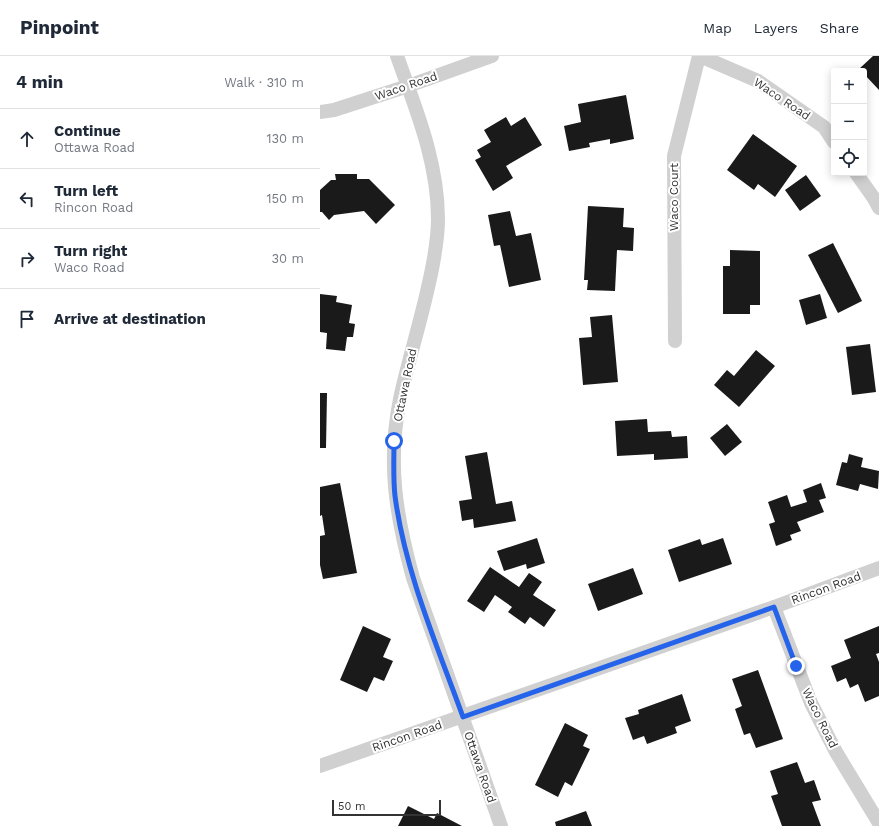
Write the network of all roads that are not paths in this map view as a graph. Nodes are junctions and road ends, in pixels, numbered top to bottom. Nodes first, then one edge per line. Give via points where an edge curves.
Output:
1 (397, 56) edge
2 (492, 56) edge
3 (699, 56) edge
4 (408, 86) junction
5 (320, 112) edge
6 (833, 140) edge
7 (858, 176) edge
8 (877, 199) edge
9 (674, 341) dead end
10 (879, 568) edge
11 (774, 607) junction
12 (463, 717) junction
13 (320, 766) edge
14 (879, 823) edge
15 (501, 826) edge

1 - 4 street, Ottawa Road
2 - 4 street, Waco Road
3 - 6 street, Waco Road via 758,81 824,127
3 - 9 street, Waco Court via 674,156
4 - 5 street, Waco Road via 334,110
4 - 12 street, Ottawa Road via 428,144 436,188 438,220 430,279 400,399 394,441 395,494 403,542 413,578
7 - 8 street
10 - 11 street, Rincon Road
11 - 12 street, Rincon Road
11 - 14 street, Waco Road via 811,703 836,752
12 - 13 street, Rincon Road
12 - 15 street, Ottawa Road

